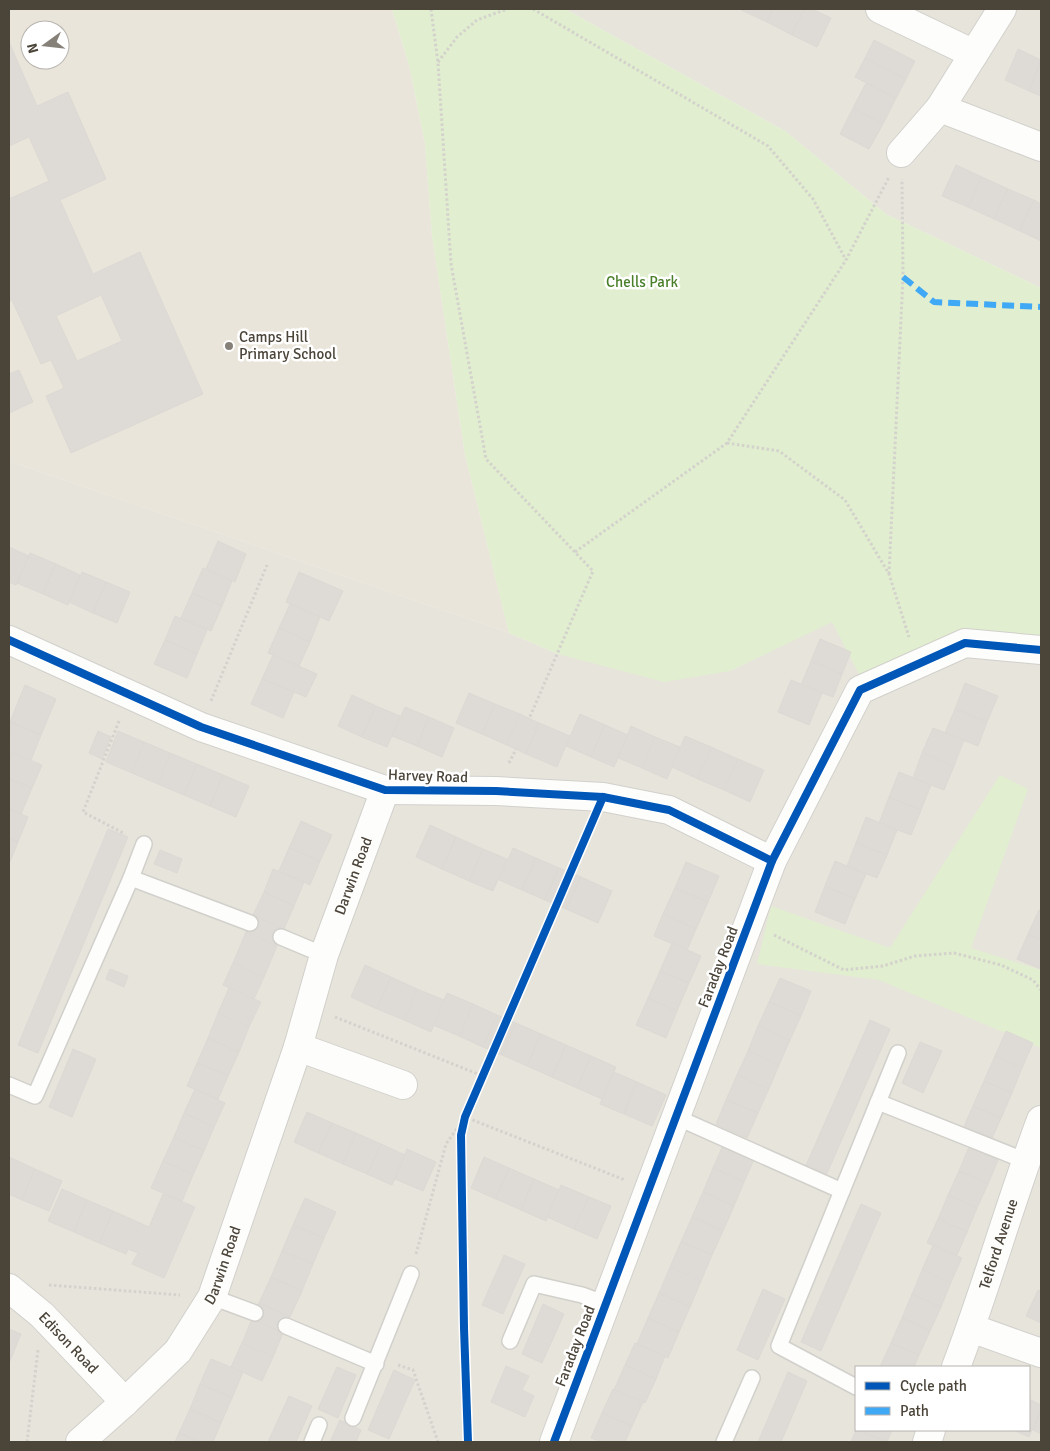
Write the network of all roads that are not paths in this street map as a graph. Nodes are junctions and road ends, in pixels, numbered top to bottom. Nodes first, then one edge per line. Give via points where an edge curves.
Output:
1 (880, 9) edge
2 (1002, 9) edge
3 (974, 54) junction
4 (940, 108) junction
5 (1041, 147) edge
6 (901, 153) road end
7 (11, 646) edge
8 (1041, 650) edge
9 (385, 790) junction
10 (144, 844) road end
11 (772, 861) junction
12 (131, 878) junction
13 (250, 923) dead end
14 (281, 937) dead end
15 (324, 955) junction
16 (298, 1046) junction
17 (898, 1053) dead end
18 (9, 1085) edge
19 (402, 1086) dead end
20 (878, 1102) junction
21 (676, 1117) junction
22 (1041, 1120) edge
23 (1026, 1161) junction
24 (842, 1191) junction
25 (411, 1274) road end
26 (9, 1288) edge
27 (212, 1297) junction
28 (606, 1304) junction
29 (255, 1313) dead end
30 (286, 1326) dead end
31 (971, 1328) junction
32 (510, 1341) dead end
33 (1041, 1353) edge
34 (377, 1361) junction
35 (956, 1366) edge
36 (752, 1378) dead end
37 (855, 1386) edge
38 (125, 1402) junction
39 (353, 1418) dead end
40 (319, 1425) dead end
41 (80, 1442) edge
42 (312, 1442) edge
43 (554, 1442) edge
44 (724, 1442) edge

1 - 3 street
2 - 3 street
3 - 4 street
4 - 5 street
4 - 6 street
7 - 9 street, Harvey Road via 201,727
8 - 11 street, Faraday Road via 965,643 860,690
9 - 11 street, Harvey Road via 496,791 603,797 669,810
9 - 15 street, Darwin Road
10 - 12 lane
11 - 21 street, Faraday Road
12 - 13 lane
12 - 18 lane via 35,1096
14 - 15 lane
15 - 16 street, Darwin Road
16 - 19 street
16 - 27 street, Darwin Road
17 - 20 lane
20 - 23 lane
20 - 24 lane
21 - 24 lane
21 - 28 street, Faraday Road
22 - 23 street, Telford Avenue
23 - 31 street, Telford Avenue
24 - 37 lane via 779,1346
25 - 34 lane
26 - 38 street, Edison Road via 42,1315
27 - 29 lane
27 - 38 street, Darwin Road via 178,1351
28 - 32 lane via 534,1284
28 - 43 street, Faraday Road
30 - 34 lane
31 - 33 street
31 - 35 street, Telford Avenue
34 - 39 lane
36 - 44 lane
38 - 41 street, Darwin Road
40 - 42 lane

